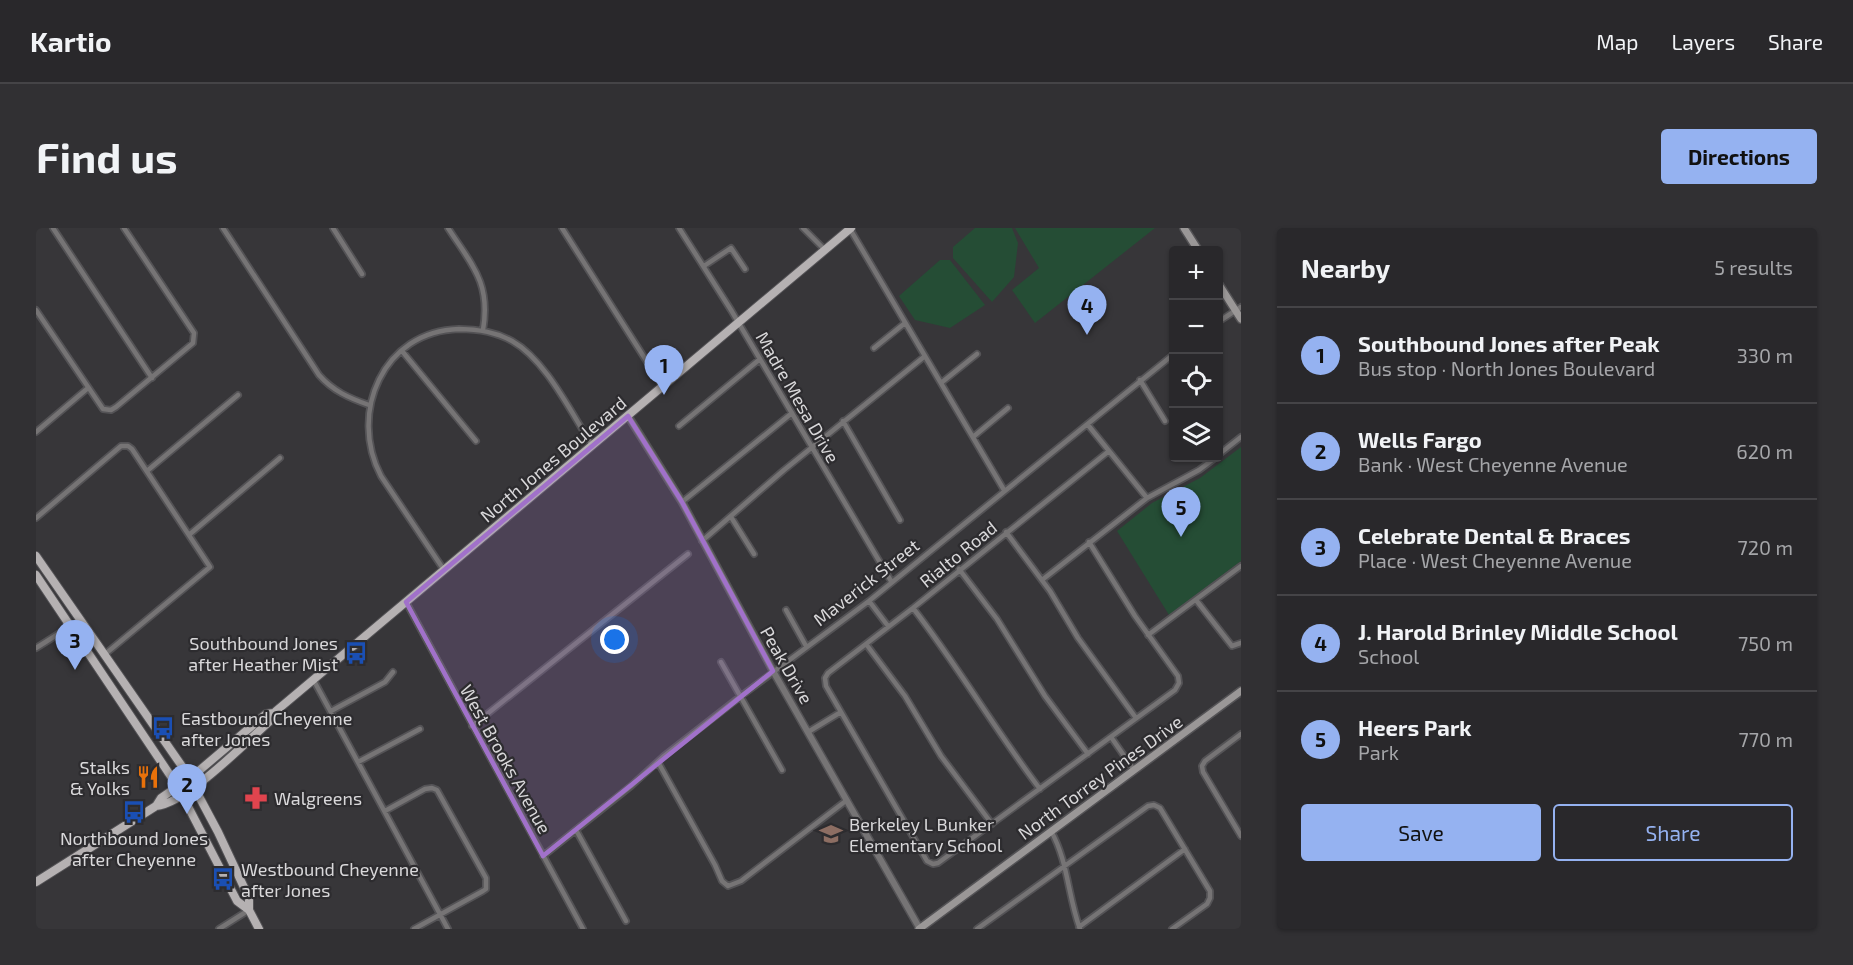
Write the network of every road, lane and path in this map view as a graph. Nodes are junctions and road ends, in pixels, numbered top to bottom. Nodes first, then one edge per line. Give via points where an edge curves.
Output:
1 (53, 228) edge
2 (124, 228) edge
3 (223, 228) edge
4 (333, 228) edge
5 (448, 228) edge
6 (562, 228) edge
7 (679, 228) edge
8 (802, 228) edge
9 (1184, 228) edge
10 (851, 229) edge
11 (1195, 246) edge
12 (825, 250) junction
13 (704, 266) junction
14 (745, 268) dead end
15 (362, 274) dead end
16 (1223, 290) edge
17 (1238, 309) edge
18 (36, 310) edge
19 (1223, 319) edge
20 (1241, 319) edge
21 (738, 323) junction
22 (904, 323) junction
23 (483, 330) junction
24 (874, 348) dead end
25 (402, 351) junction
26 (978, 354) dead end
27 (925, 356) junction
28 (1169, 357) edge
29 (760, 359) junction
30 (152, 378) junction
31 (1140, 380) junction
32 (941, 383) junction
33 (663, 387) junction
34 (88, 388) junction
35 (238, 395) dead end
36 (369, 405) junction
37 (1008, 408) dead end
38 (792, 413) junction
39 (628, 416) junction
40 (843, 421) junction
41 (1165, 421) dead end
42 (1088, 425) junction
43 (679, 426) dead end
44 (36, 432) edge
45 (973, 437) junction
46 (1241, 437) edge
47 (476, 441) dead end
48 (592, 446) junction
49 (812, 448) junction
50 (1223, 450) edge
51 (1109, 451) junction
52 (280, 458) dead end
53 (1210, 462) edge
54 (147, 471) junction
55 (1004, 490) junction
56 (1147, 498) junction
57 (682, 502) junction
58 (732, 517) junction
59 (36, 518) edge
60 (900, 520) dead end
61 (1006, 532) junction
62 (189, 534) junction
63 (702, 541) junction
64 (1089, 542) junction
65 (688, 554) dead end
66 (754, 554) dead end
67 (36, 556) edge
68 (36, 563) edge
69 (1241, 567) edge
70 (959, 569) junction
71 (444, 570) junction
72 (36, 575) edge
73 (1042, 580) junction
74 (891, 581) junction
75 (56, 584) junction
76 (1196, 600) junction
77 (868, 601) junction
78 (406, 602) junction
79 (913, 608) junction
80 (786, 610) dead end
81 (71, 626) junction
82 (888, 627) junction
83 (1148, 635) junction
84 (1241, 643) edge
85 (866, 644) junction
86 (806, 646) junction
87 (36, 648) edge
88 (104, 655) junction
89 (721, 662) dead end
90 (773, 671) junction
91 (393, 672) dead end
92 (314, 679) junction
93 (1241, 691) edge
94 (741, 696) junction
95 (331, 711) junction
96 (841, 712) junction
97 (274, 713) junction
98 (1136, 718) junction
99 (472, 726) junction
100 (420, 729) dead end
101 (808, 732) junction
102 (1241, 734) edge
103 (1111, 737) junction
104 (1088, 754) junction
105 (358, 762) junction
106 (658, 762) junction
107 (782, 770) dead end
108 (1134, 770) junction
109 (190, 778) junction
110 (195, 786) junction
111 (1040, 789) junction
112 (180, 791) junction
113 (847, 800) junction
114 (385, 812) junction
115 (992, 824) junction
116 (576, 830) junction
117 (1051, 831) junction
118 (1241, 836) edge
119 (1185, 849) junction
120 (543, 856) junction
121 (1064, 866) junction
122 (36, 882) edge
123 (249, 910) junction
124 (441, 915) junction
125 (626, 921) dead end
126 (1080, 928) edge
127 (219, 929) edge
128 (259, 929) edge
129 (414, 929) edge
130 (448, 929) edge
131 (583, 929) edge
132 (919, 929) edge
133 (977, 929) edge
134 (1172, 929) edge

1 - 30 street
2 - 30 street via 194,333 193,343
3 - 36 street via 319,375 344,396
4 - 15 street
5 - 23 street via 482,282 486,312
6 - 33 street
7 - 13 street, Madre Mesa Drive
8 - 12 street
9 - 11 main road
10 - 12 main road, North Jones Boulevard
10 - 22 street
12 - 21 main road, North Jones Boulevard
13 - 14 street via 731,248
13 - 21 street, Madre Mesa Drive
16 - 17 main road
17 - 19 street
17 - 20 main road
18 - 34 street
21 - 29 street, Madre Mesa Drive
21 - 33 main road, North Jones Boulevard
22 - 24 street
22 - 27 street
23 - 25 street via 450,329
23 - 48 street via 511,340 534,358
25 - 36 street via 376,384
25 - 47 street
26 - 32 street
27 - 32 street
27 - 40 street
28 - 31 street, Maverick Street
29 - 38 street, Madre Mesa Drive
29 - 43 street
30 - 34 street via 106,411
31 - 41 street
31 - 42 street, Maverick Street
32 - 45 street
33 - 39 main road, North Jones Boulevard
34 - 44 street
35 - 54 street
36 - 71 street via 369,445 376,465
37 - 45 street
38 - 49 street, Madre Mesa Drive
38 - 57 street
39 - 48 main road, North Jones Boulevard
39 - 57 street, Peak Drive
40 - 49 street
40 - 60 street
42 - 51 street
42 - 55 street, Maverick Street
45 - 55 street
46 - 50 street
48 - 71 main road, North Jones Boulevard
49 - 58 street
49 - 74 street, Madre Mesa Drive
51 - 56 street
51 - 61 street, Rialto Road
52 - 62 street
53 - 56 street
54 - 59 street via 132,449 124,445
54 - 62 street
55 - 74 street, Maverick Street
56 - 64 street
57 - 63 street, Peak Drive
58 - 63 street
58 - 66 street
61 - 70 street, Rialto Road
61 - 73 street
62 - 88 street via 210,567
63 - 90 street, Peak Drive
64 - 73 street
64 - 83 street
65 - 99 street
67 - 75 main road
68 - 75 main road
69 - 76 street
70 - 79 street, Rialto Road
70 - 104 street
71 - 78 main road, North Jones Boulevard
72 - 81 main road
73 - 98 street
74 - 77 street, Maverick Street
75 - 88 main road
76 - 83 street
76 - 84 street via 1232,646
77 - 82 street
77 - 86 street, Maverick Street
78 - 92 main road, North Jones Boulevard
78 - 99 street, West Brooks Avenue
79 - 82 street, Rialto Road
79 - 111 street
80 - 86 street
81 - 87 street
81 - 112 main road
82 - 85 street, Rialto Road
83 - 98 street via 1179,683
85 - 96 street, Rialto Road via 825,678
85 - 115 street
86 - 90 street, Maverick Street
88 - 109 main road
89 - 94 street
90 - 94 street, Maverick Street
90 - 101 street, Peak Drive
91 - 95 street via 385,682
92 - 95 street
92 - 97 main road, North Jones Boulevard
93 - 108 main road, North Torrey Pines Drive
94 - 106 street, Maverick Street
94 - 107 street
95 - 105 street
96 - 101 street
96 - 115 street via 927,861 938,863
97 - 109 main road, North Jones Boulevard via 266,714
97 - 110 main road, North Jones Boulevard via 271,720
98 - 103 street
99 - 120 street, West Brooks Avenue
100 - 105 street
101 - 113 street, Peak Drive
102 - 118 street via 1202,766
103 - 104 street
103 - 108 street
104 - 111 street
105 - 114 street
106 - 113 street via 728,886 741,881
106 - 116 street, Maverick Street
108 - 117 main road, North Torrey Pines Drive
109 - 110 main road
109 - 112 main road, North Jones Boulevard
110 - 112 main road, North Jones Boulevard
110 - 123 main road via 249,898
111 - 115 street
112 - 122 main road, North Jones Boulevard via 166,805 156,806
112 - 123 main road via 237,901
113 - 132 street, Peak Drive
114 - 124 street
114 - 124 street via 425,789 440,793 487,885
116 - 120 street, Maverick Street
116 - 125 street
117 - 121 street
117 - 132 main road, North Torrey Pines Drive
119 - 121 street via 1160,808 1154,805
119 - 126 street
119 - 134 street via 1210,891 1210,898
120 - 131 street, West Brooks Avenue
121 - 126 street
121 - 133 street
123 - 127 street
123 - 128 main road
124 - 129 street
124 - 130 street

